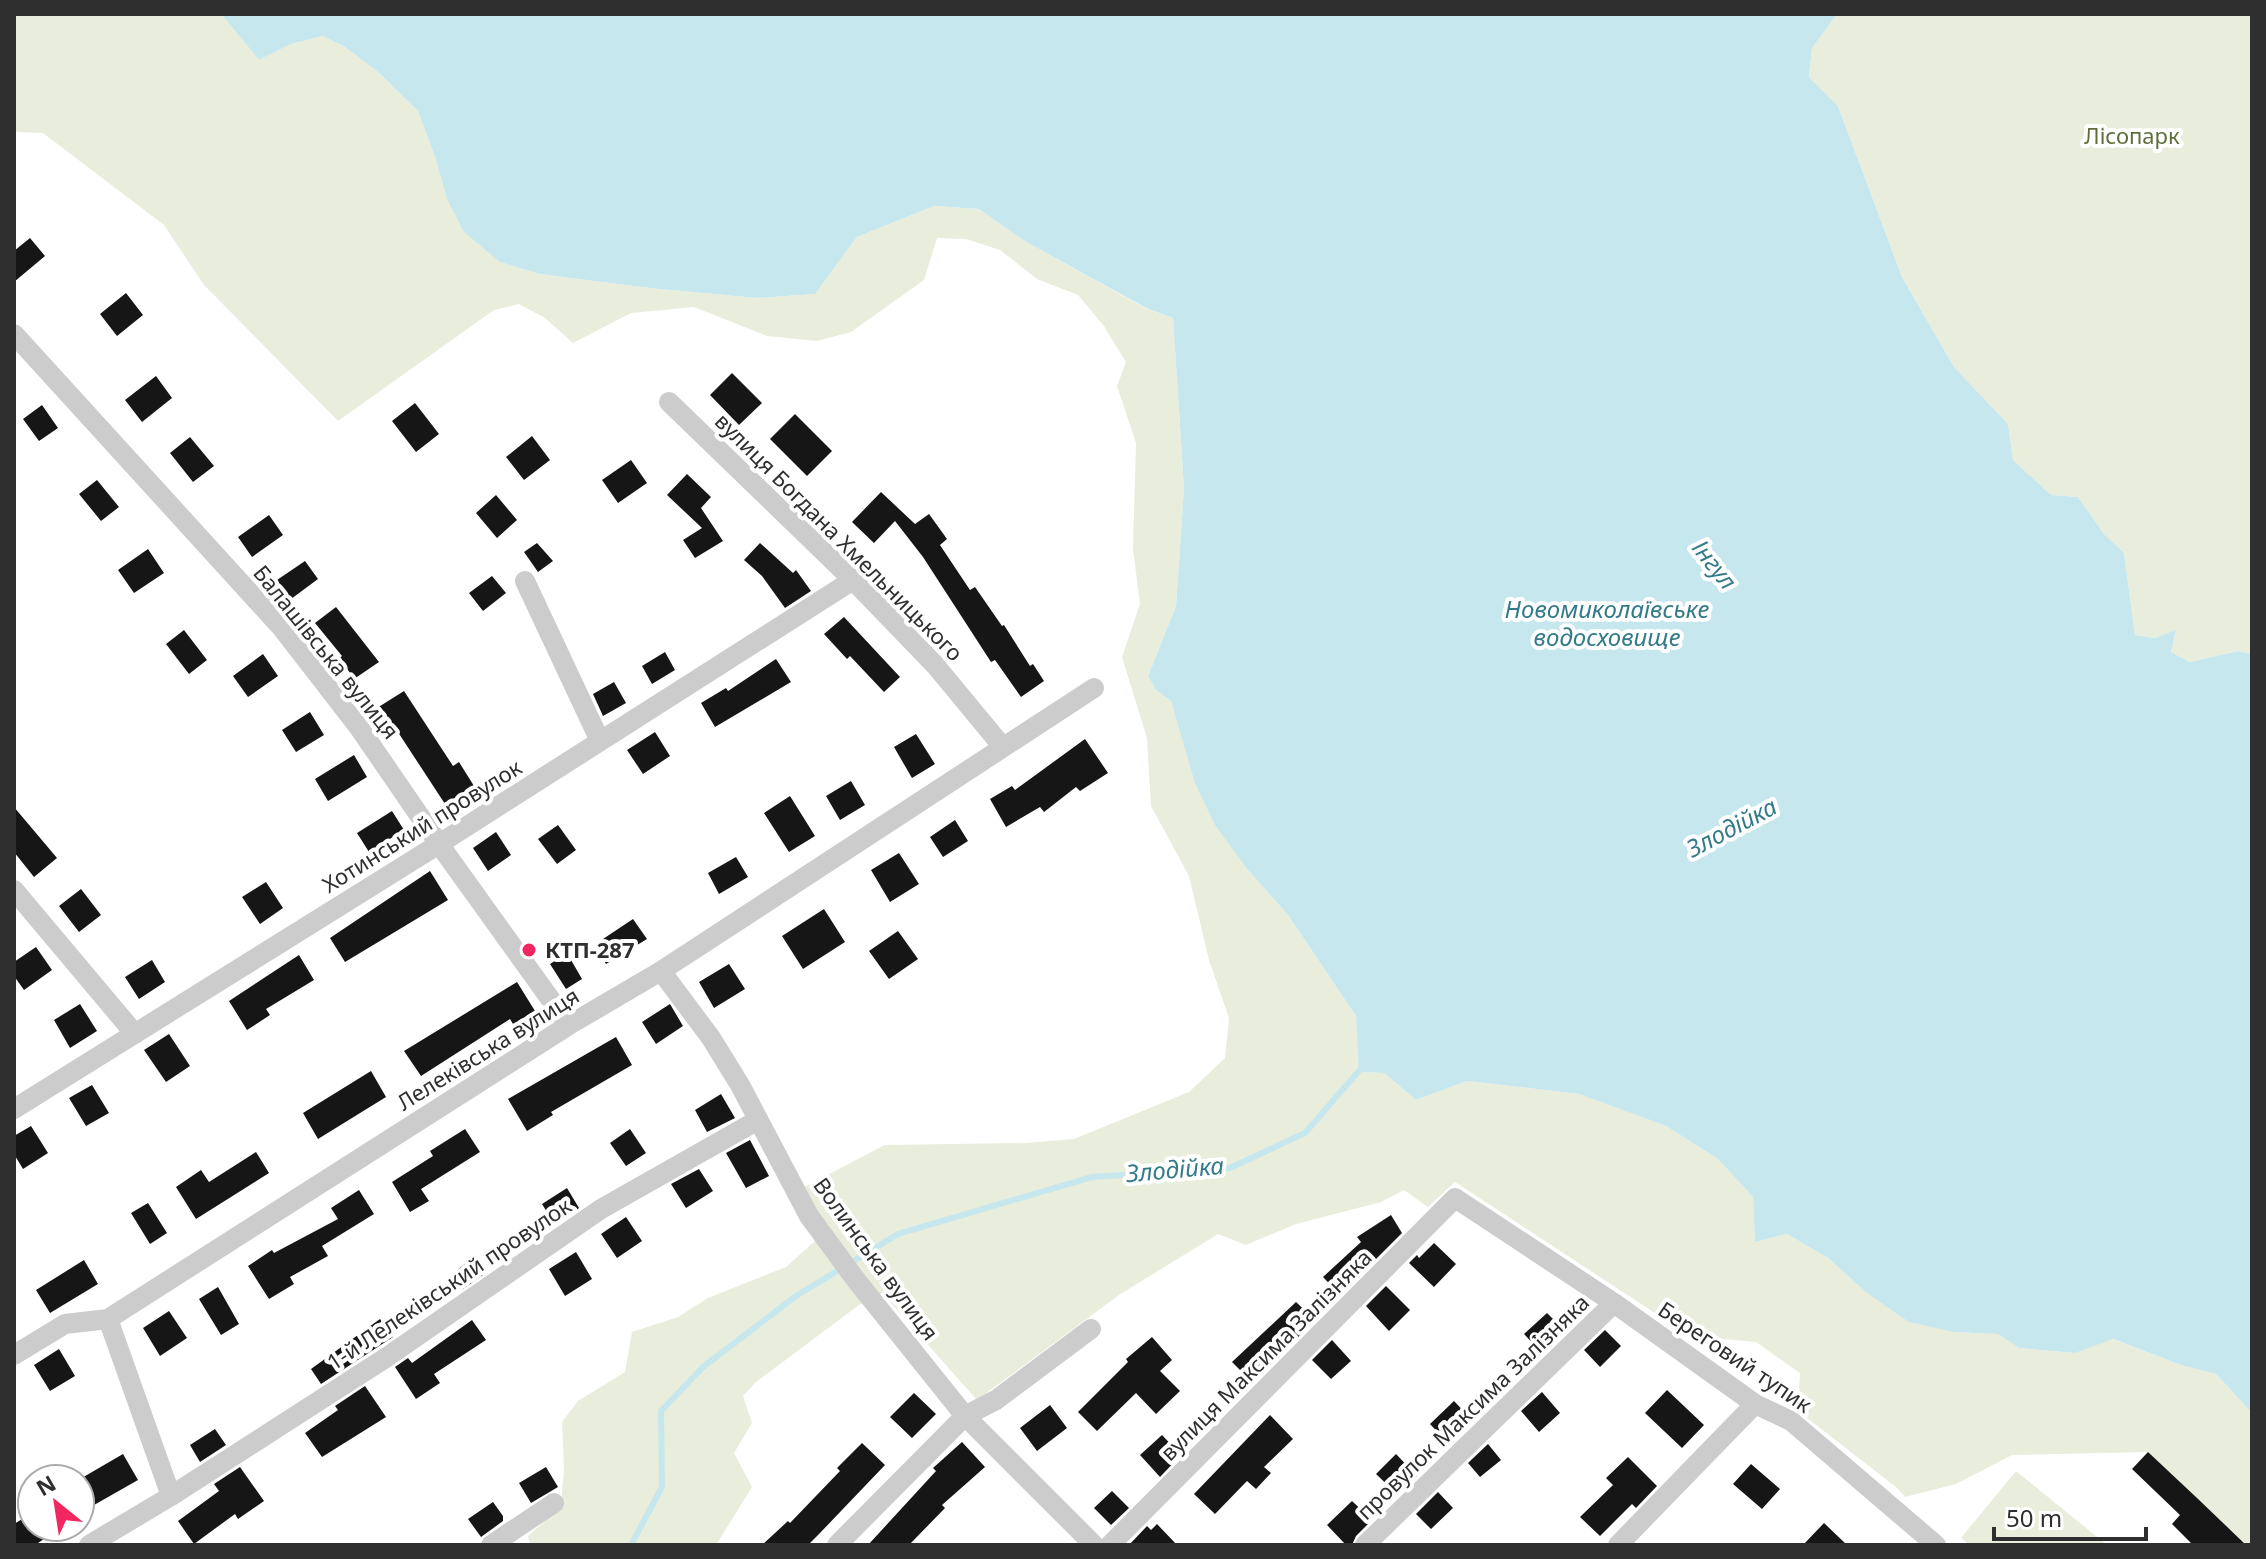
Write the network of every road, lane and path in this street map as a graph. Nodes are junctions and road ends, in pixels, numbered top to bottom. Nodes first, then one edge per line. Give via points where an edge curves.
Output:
1 (14, 334) edge
2 (669, 402) dead end
3 (853, 580) junction
4 (525, 581) dead end
5 (1094, 688) dead end
6 (600, 741) junction
7 (1002, 746) junction
8 (439, 844) junction
9 (14, 890) edge
10 (661, 971) junction
11 (569, 1025) junction
12 (135, 1034) junction
13 (14, 1109) edge
14 (758, 1120) junction
15 (1455, 1198) joint
16 (1614, 1303) junction
17 (108, 1319) junction
18 (1091, 1329) dead end
19 (14, 1355) edge
20 (1755, 1404) junction
21 (965, 1416) junction
22 (171, 1496) junction
23 (554, 1503) dead end
24 (1930, 1543) edge
25 (89, 1545) edge
26 (491, 1545) edge
27 (837, 1545) edge
28 (1094, 1545) edge
29 (1110, 1545) edge
30 (1365, 1545) edge
31 (1618, 1545) edge

1 - 8 street, Балашівська вулиця via 281,627
2 - 3 street, вулиця Богдана Хмельницького
3 - 6 street, Хотинський провулок
3 - 7 street, вулиця Богдана Хмельницького via 935,665
4 - 6 street
5 - 7 street, Лелеківська вулиця
6 - 8 street, Хотинський провулок
7 - 10 street, Лелеківська вулиця
8 - 11 street, Балашівська вулиця
8 - 12 street, Хотинський провулок
9 - 12 street
10 - 11 street, Лелеківська вулиця
10 - 14 street, Волинська вулиця via 711,1038
11 - 17 street, Лелеківська вулиця
12 - 13 street, Хотинський провулок
14 - 21 street, Волинська вулиця via 809,1216
14 - 22 street, 1-й Лелеківський провулок via 601,1209 387,1357
15 - 16 street, Береговий тупик
15 - 29 street, вулиця Максима Залізняка
16 - 20 street, Береговий тупик
16 - 30 street, провулок Максима Залізняка
17 - 19 street, Лелеківська вулиця via 65,1324
17 - 22 street
18 - 21 street via 996,1400
20 - 24 street, Береговий тупик via 1791,1421
20 - 31 street
21 - 27 street
21 - 28 street, Волинська вулиця
22 - 25 street
23 - 26 street

